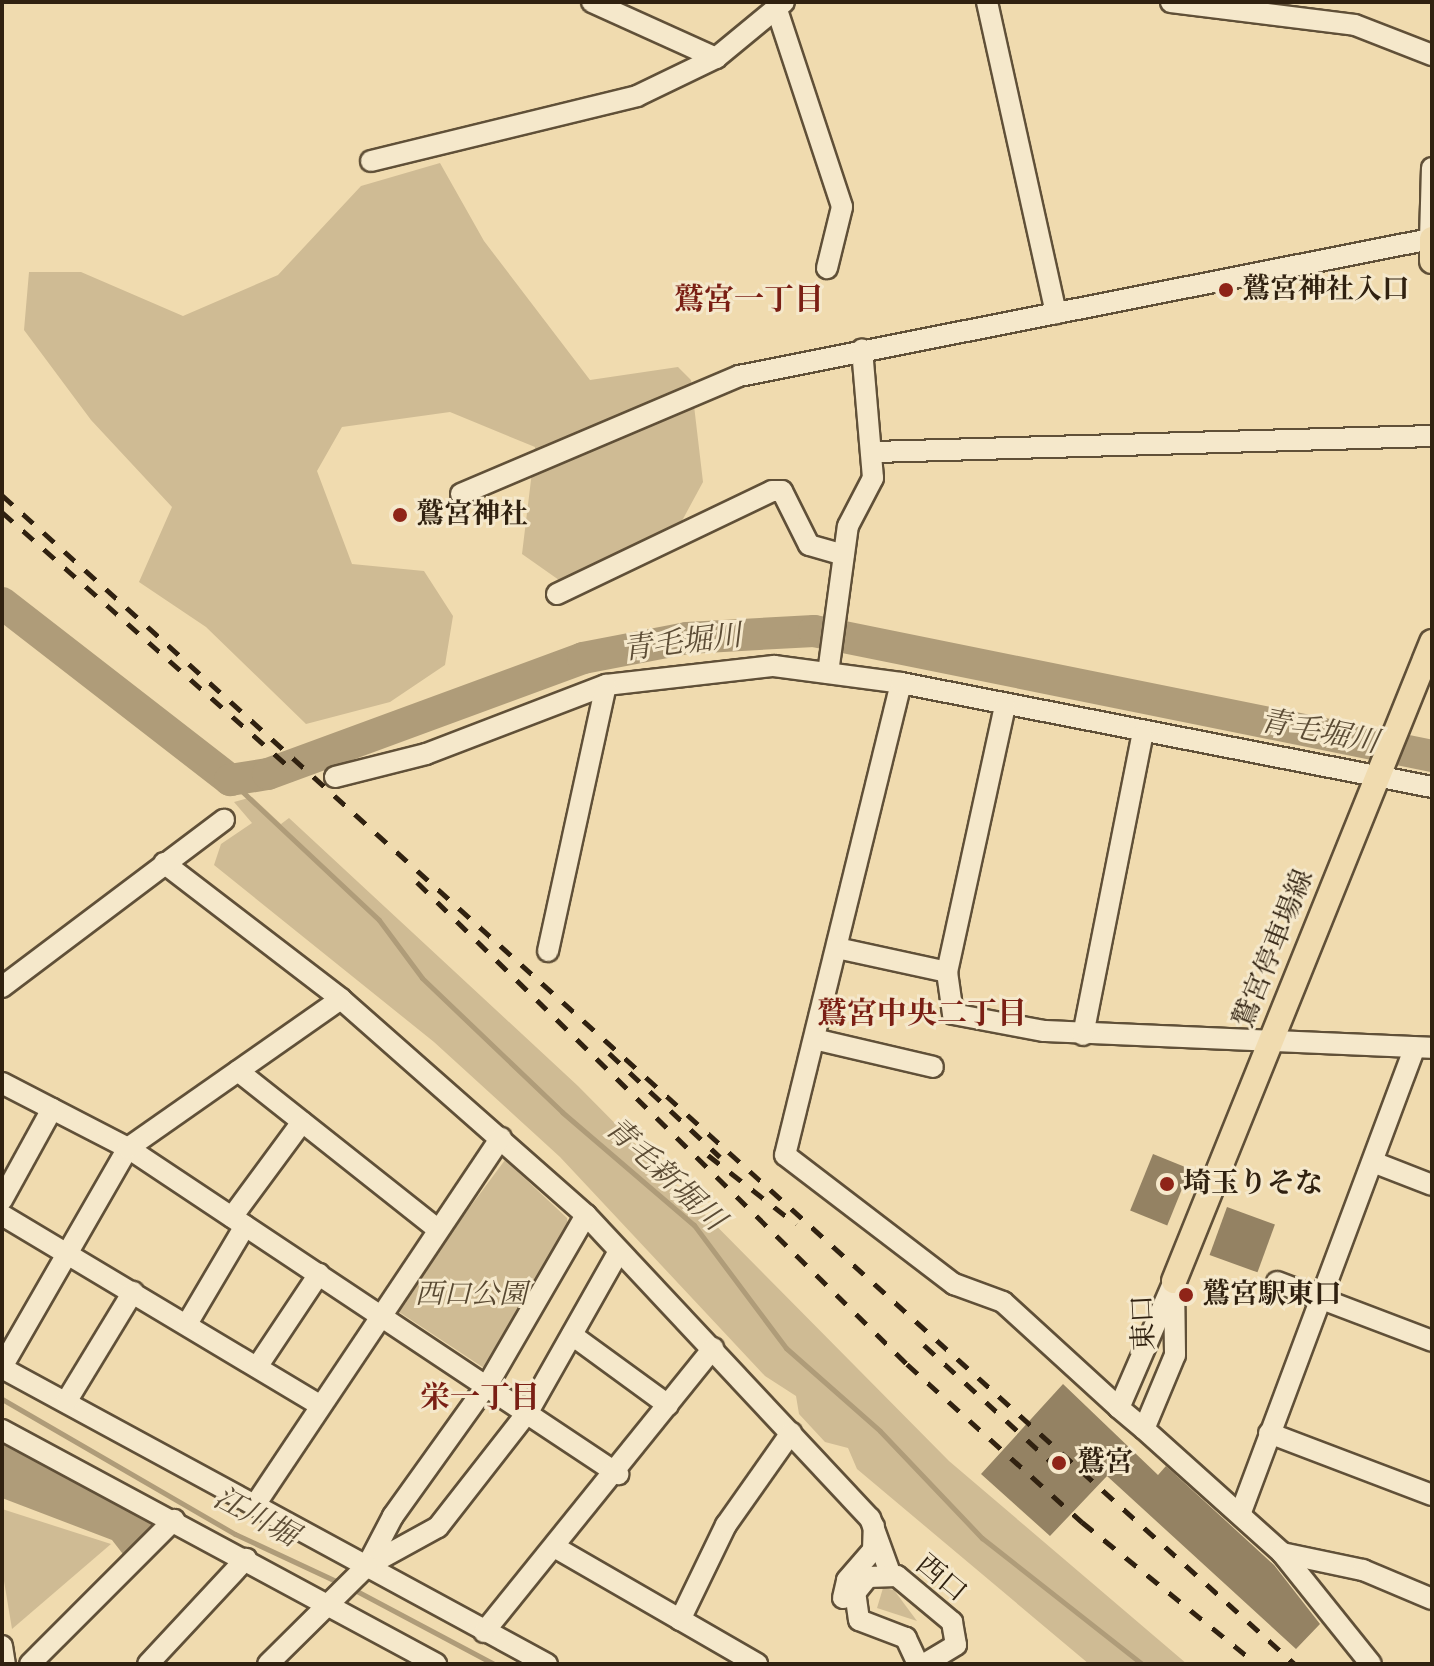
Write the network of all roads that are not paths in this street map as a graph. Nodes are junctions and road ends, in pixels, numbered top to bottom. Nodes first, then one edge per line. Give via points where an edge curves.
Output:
1 (592, 2) edge
2 (987, 2) edge
3 (1171, 2) edge
4 (781, 8) edge
5 (1432, 55) edge
6 (716, 58) junction
7 (371, 161) dead end
8 (1432, 168) edge
9 (1431, 246) edge
10 (827, 268) dead end
11 (1056, 313) junction
12 (862, 349) junction
13 (1432, 436) edge
14 (874, 452) junction
15 (461, 494) dead end
16 (844, 555) junction
17 (557, 594) dead end
18 (1432, 642) edge
19 (829, 667) junction
20 (901, 683) junction
21 (606, 685) junction
22 (1005, 706) junction
23 (1142, 736) junction
24 (1378, 772) junction
25 (335, 777) dead end
26 (1432, 787) edge
27 (224, 820) dead end
28 (164, 863) junction
29 (837, 948) junction
30 (548, 951) dead end
31 (947, 972) junction
32 (2, 987) edge
33 (341, 999) junction
34 (1083, 1035) junction
35 (814, 1039) junction
36 (1269, 1040) junction
37 (1423, 1047) edge
38 (933, 1067) dead end
39 (238, 1071) junction
40 (2, 1083) edge
41 (52, 1109) junction
42 (302, 1122) junction
43 (501, 1138) junction
44 (128, 1148) junction
45 (1373, 1162) junction
46 (1432, 1185) edge
47 (2, 1200) edge
48 (2, 1215) edge
49 (586, 1215) junction
50 (238, 1221) junction
51 (437, 1229) junction
52 (619, 1251) junction
53 (68, 1252) junction
54 (319, 1274) junction
55 (1174, 1281) junction
56 (1277, 1282) dead end
57 (133, 1292) junction
58 (1322, 1299) junction
59 (381, 1316) junction
60 (187, 1324) junction
61 (572, 1335) junction
62 (1432, 1341) edge
63 (713, 1348) junction
64 (257, 1367) junction
65 (2, 1368) edge
66 (1134, 1376) junction
67 (489, 1382) junction
68 (1165, 1385) junction
69 (66, 1402) junction
70 (320, 1405) junction
71 (668, 1405) junction
72 (1119, 1408) junction
73 (528, 1412) junction
74 (1144, 1429) junction
75 (2, 1430) edge
76 (791, 1433) junction
77 (1269, 1433) junction
78 (618, 1474) junction
79 (1430, 1489) edge
80 (255, 1505) junction
81 (1241, 1512) junction
82 (174, 1520) junction
83 (874, 1522) junction
84 (558, 1549) junction
85 (1282, 1553) junction
86 (246, 1559) junction
87 (367, 1566) junction
88 (890, 1573) junction
89 (1432, 1599) edge
90 (328, 1604) junction
91 (680, 1620) junction
92 (859, 1620) junction
93 (484, 1632) junction
94 (2, 1646) edge
95 (401, 1657) edge
96 (5, 1664) edge
97 (30, 1664) edge
98 (148, 1664) edge
99 (268, 1664) edge
100 (436, 1664) edge
101 (547, 1664) edge
102 (757, 1664) edge
103 (921, 1664) edge
104 (1371, 1664) edge

1 - 6 street
2 - 11 street
3 - 5 street via 1355,25
4 - 6 street
4 - 10 street via 842,207
6 - 7 street via 637,96
8 - 9 street
9 - 11 street
11 - 12 street
12 - 14 street
12 - 15 street via 724,381
13 - 14 street
14 - 16 street via 873,478 848,526
16 - 17 street via 809,545 782,491 772,491
16 - 19 street
18 - 24 main road, 鷲宮停車場線
19 - 20 street
19 - 21 street via 774,666
20 - 22 street
20 - 29 street
21 - 25 street via 426,754
21 - 30 street
22 - 23 street
22 - 31 street
23 - 24 street
23 - 34 street
24 - 26 street
24 - 36 main road, 鷲宮停車場線
27 - 28 street
28 - 32 street via 69,943
28 - 33 street
29 - 31 street
29 - 35 street
31 - 34 street via 953,1014
33 - 39 street
33 - 43 street
34 - 36 street
35 - 38 street
35 - 72 street via 785,1155 954,1284 1003,1302
36 - 37 street
36 - 55 main road, 鷲宮停車場線
37 - 45 street
39 - 42 street
39 - 44 street
40 - 41 street
41 - 44 street
41 - 47 street
42 - 50 street
42 - 51 street
43 - 49 street
43 - 51 street
44 - 50 street
44 - 53 street
45 - 46 street
45 - 58 street
48 - 53 street
49 - 52 street
49 - 67 street
50 - 54 street
50 - 60 street
51 - 59 street
52 - 61 street
52 - 63 street
53 - 57 street
53 - 65 street
54 - 59 street
54 - 64 street
55 - 66 street, 東口
55 - 68 street, 東口 via 1177,1344
56 - 58 street
57 - 60 street
57 - 69 street
58 - 62 street
58 - 77 street
59 - 67 street
59 - 70 street
60 - 64 street
61 - 71 street
61 - 73 street
63 - 71 street
63 - 76 street
64 - 70 street
65 - 69 street
66 - 68 street via 1142,1393
66 - 72 street, 東口
67 - 73 street
67 - 87 street via 393,1516
68 - 74 street, 東口
69 - 80 street
70 - 80 street
71 - 78 street
72 - 74 street
73 - 78 street
73 - 87 street via 438,1527
74 - 81 street
75 - 82 street
76 - 83 street
76 - 91 street via 726,1525
77 - 79 street
77 - 81 street
78 - 84 street
80 - 87 street
81 - 85 street
82 - 86 street
82 - 97 street
83 - 88 street
83 - 92 street via 873,1550 842,1591
84 - 91 street
84 - 93 street
85 - 89 street via 1363,1570
85 - 104 street
86 - 90 street
86 - 98 street
87 - 90 street
87 - 93 street
88 - 92 street, 西口 via 859,1586
88 - 103 street, 西口 via 956,1629 956,1645
90 - 95 street
90 - 99 street
91 - 102 street
92 - 103 street, 西口 via 906,1638
93 - 101 street
94 - 96 street
95 - 100 street

